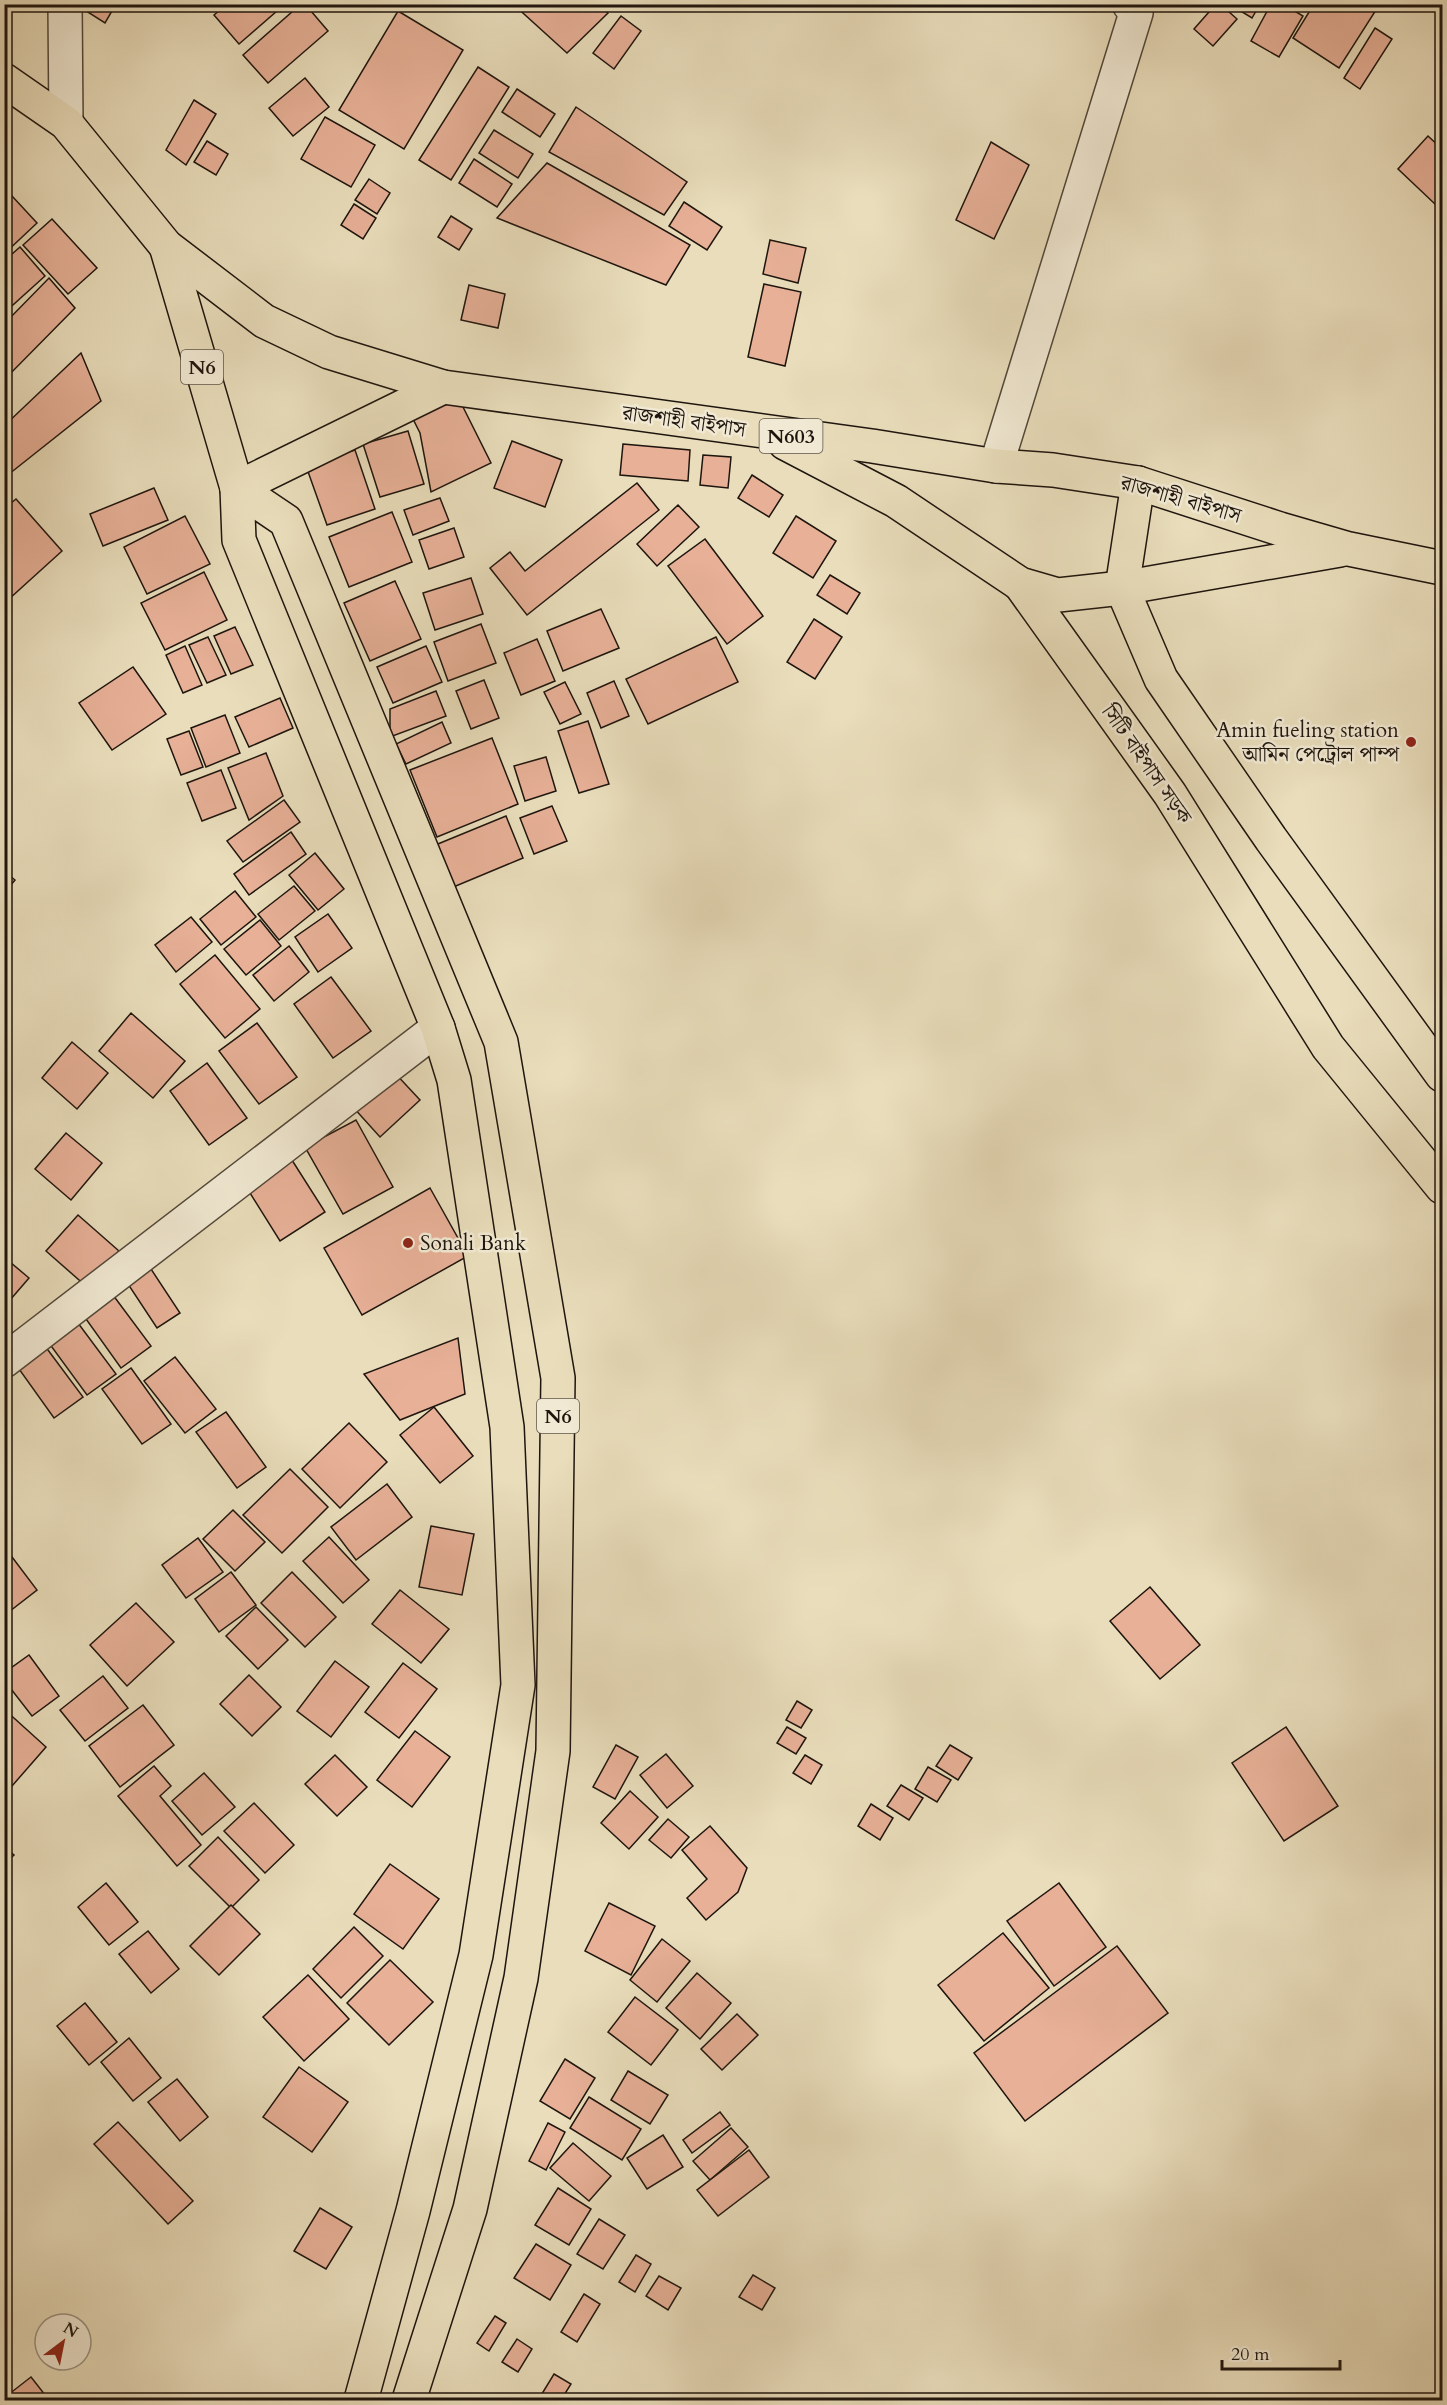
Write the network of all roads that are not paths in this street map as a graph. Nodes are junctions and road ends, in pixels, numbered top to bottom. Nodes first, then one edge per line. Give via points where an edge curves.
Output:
1 (65, 4) edge
2 (1129, 4) edge
3 (4, 80) edge
4 (66, 123) junction
5 (166, 246) junction
6 (444, 387) junction
7 (765, 432) junction
8 (996, 466) junction
9 (1138, 483) junction
10 (237, 488) junction
11 (1349, 549) junction
12 (1443, 568) edge
13 (1020, 584) junction
14 (1122, 588) junction
15 (438, 1028) junction
16 (1443, 1075) edge
17 (1443, 1187) edge
18 (4, 1361) edge
19 (361, 2400) edge
20 (409, 2400) edge

1 - 4 street
2 - 8 street via 1136,13
3 - 4 main road, N6
4 - 5 main road, N6
5 - 6 main road, রাজশাহী বাইপাস / N603 via 264,321 329,352
5 - 10 main road, N6
6 - 7 main road, রাজশাহী বাইপাস / N603
6 - 10 main road
7 - 8 main road, রাজশাহী বাইপাস / N603
7 - 13 main road, সিটি বাইপাস সড়ক / N603 via 896,501
8 - 9 main road, রাজশাহী বাইপাস / N603
9 - 11 main road, রাজশাহী বাইপাস / N603
9 - 14 main road
10 - 15 main road, N6 via 239,540
10 - 20 main road, N6 via 286,521 501,1042 558,1378 553,1751 521,1978 470,2209
11 - 12 main road, রাজশাহী বাইপাস / N603
11 - 14 main road
13 - 14 main road via 1058,595
13 - 17 main road, সিটি বাইপাস সড়ক via 1170,794 1328,1047
14 - 16 main road via 1161,679 1270,839
15 - 18 street
15 - 19 main road, N6 via 454,1080 507,1427 518,1685 476,1955 413,2211

